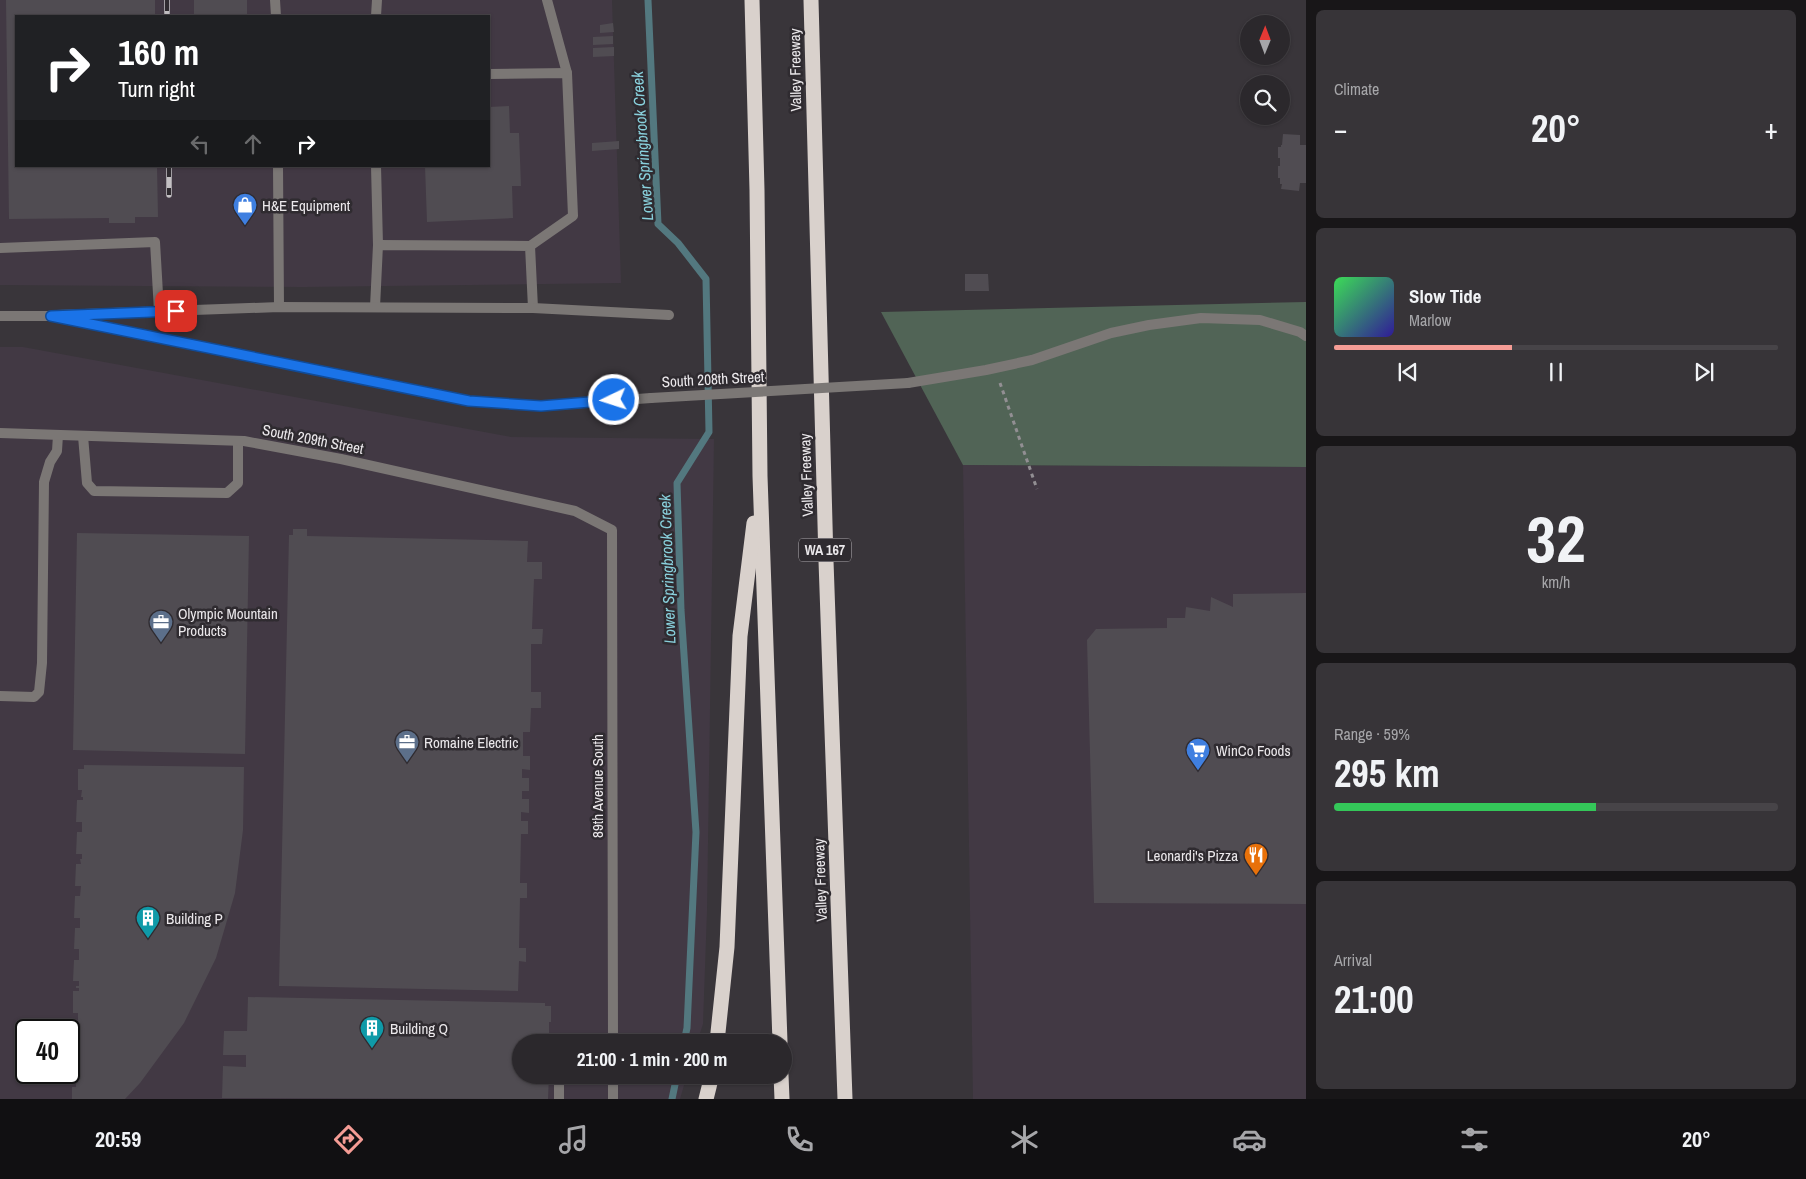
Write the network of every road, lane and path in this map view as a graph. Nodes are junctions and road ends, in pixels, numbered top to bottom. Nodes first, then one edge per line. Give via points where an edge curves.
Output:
1 (275, 0) edge
2 (377, 0) edge
3 (547, 0) edge
4 (752, 0) edge
5 (811, 0) edge
6 (276, 15) edge
7 (376, 15) edge
8 (568, 73) junction
9 (490, 74) edge
10 (278, 167) edge
11 (376, 167) edge
12 (378, 245) junction
13 (530, 246) junction
14 (0, 248) edge
15 (279, 306) junction
16 (375, 307) junction
17 (533, 308) junction
18 (159, 311) junction
19 (669, 315) dead end
20 (0, 316) edge
21 (51, 316) junction
22 (1306, 336) edge
23 (995, 368) junction
24 (0, 433) edge
25 (58, 435) junction
26 (83, 436) junction
27 (238, 441) junction
28 (760, 476) junction
29 (1037, 489) dead end
30 (612, 530) joint
31 (0, 696) edge
32 (613, 1034) edge
33 (719, 1034) edge
34 (780, 1034) edge
35 (559, 1084) edge
36 (613, 1084) edge
37 (710, 1084) edge
38 (781, 1084) edge
39 (559, 1099) edge
40 (613, 1099) edge
41 (706, 1099) edge
42 (782, 1099) edge
43 (846, 1099) edge

1 - 6 street
2 - 7 street
3 - 8 street
4 - 28 highway
5 - 43 highway, Valley Freeway / WA 167 via 826,561
8 - 9 street
8 - 13 street via 573,216
10 - 15 street
11 - 12 street
12 - 13 street
12 - 16 street
13 - 17 street
14 - 18 street via 155,242
15 - 16 street
15 - 18 street
16 - 17 street
17 - 19 street
18 - 21 street
20 - 21 street, South 208th Street
21 - 23 street, South 208th Street, bridge via 469,401 541,406 908,383
22 - 23 street, South 208th Street via 1260,320 1201,318 1111,333 1032,360
23 - 29 path
24 - 25 street, South 209th Street
25 - 26 street, South 209th Street
25 - 31 street via 57,451 44,482 40,692 34,697
26 - 27 street, South 209th Street
26 - 27 street via 86,483 94,491 227,494 238,483
27 - 30 street, South 209th Street via 575,511
28 - 33 highway via 740,636 727,947
28 - 34 highway
30 - 32 street, 89th Avenue South
35 - 39 street
36 - 40 street
37 - 41 highway
38 - 42 highway

